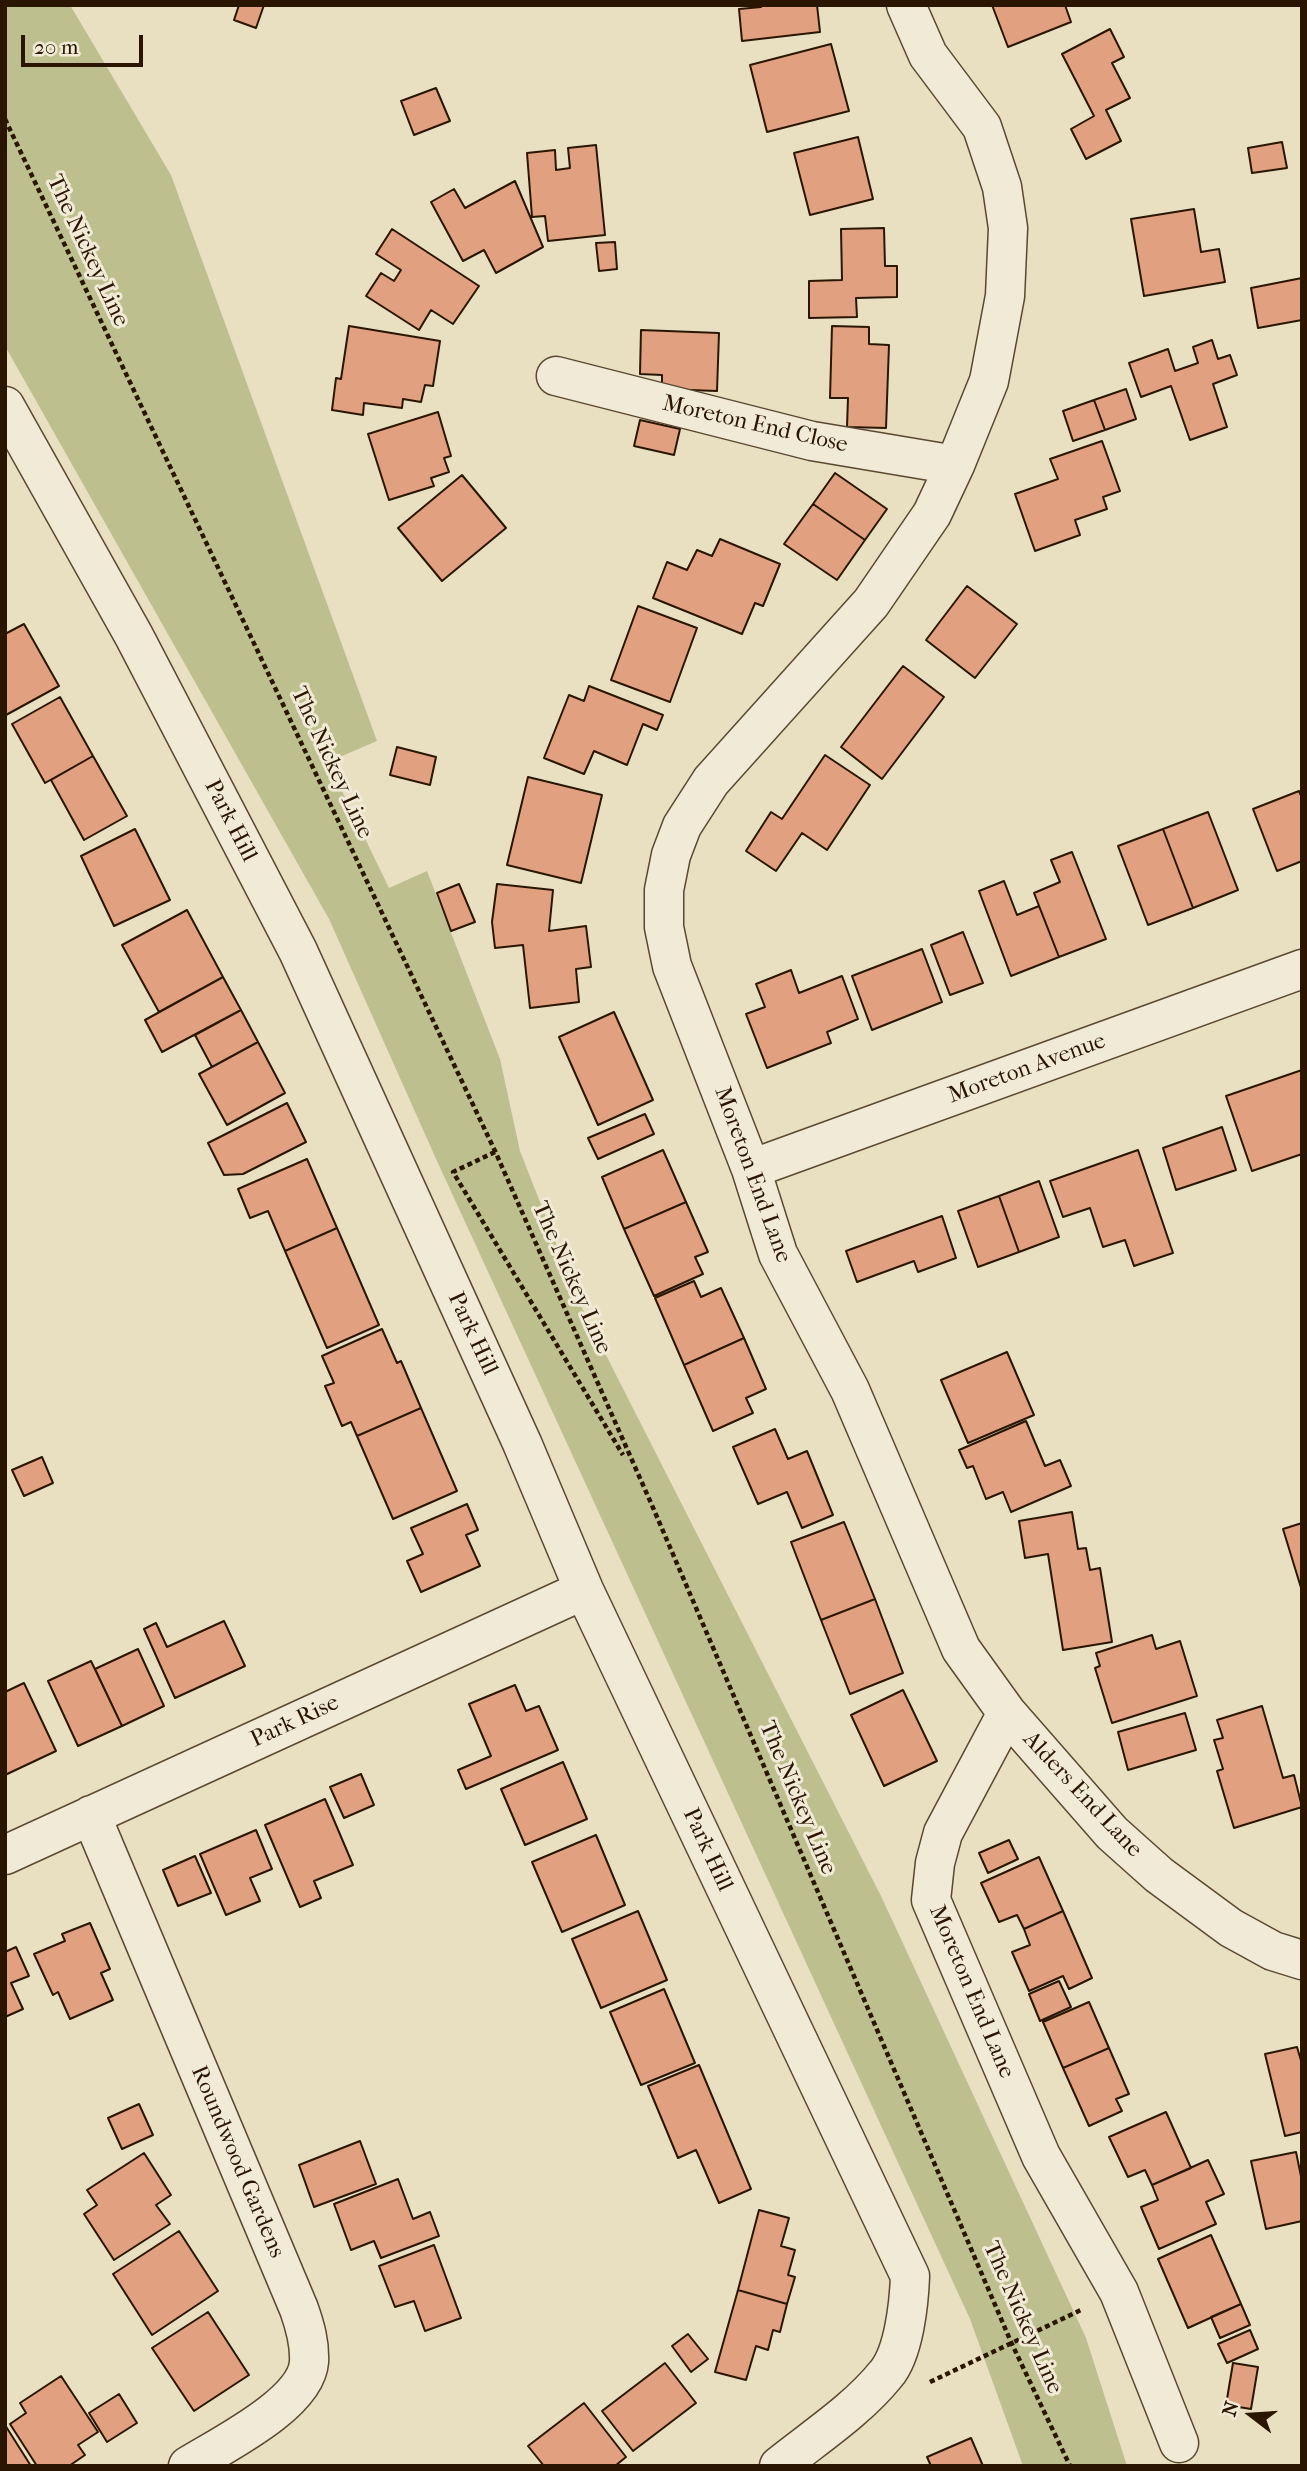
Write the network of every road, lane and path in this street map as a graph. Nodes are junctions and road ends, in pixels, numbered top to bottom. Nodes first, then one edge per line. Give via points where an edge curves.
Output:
1 (906, 5) edge
2 (5, 119) edge
3 (556, 376) dead end
4 (5, 407) edge
5 (955, 465) junction
6 (1302, 969) edge
7 (495, 1151) junction
8 (751, 1169) junction
9 (622, 1455) dead end
10 (584, 1590) junction
11 (1007, 1713) junction
12 (90, 1815) junction
13 (5, 1855) edge
14 (1302, 1960) edge
15 (1119, 2292) junction
16 (1011, 2342) junction
17 (1179, 2443) dead end
18 (188, 2466) edge
19 (779, 2466) edge
20 (1070, 2466) edge

1 - 5 street, Moreton End Lane via 928,55 982,127 1002,187 1008,228 1005,296 989,381
2 - 7 path, The Nickey Line
3 - 5 street, Moreton End Close via 811,441
4 - 10 street, Park Hill via 134,636 298,951
5 - 8 street, Moreton End Lane via 932,514 871,603 711,780 682,826 671,855 664,890 664,927 672,966
6 - 8 street, Moreton Avenue
7 - 9 path via 453,1172
7 - 16 path, The Nickey Line
8 - 11 street, Moreton End Lane via 778,1254 850,1390 961,1649
10 - 12 street, Park Rise
10 - 19 street, Park Hill via 910,2276 909,2305 888,2373 854,2407
11 - 14 street, Alders End Lane via 1112,1833 1159,1875 1231,1928 1273,1951
11 - 15 street, Moreton End Lane via 943,1833 931,1900 1041,2156
12 - 13 street, Park Rise
12 - 18 street, Roundwood Gardens via 308,2335 309,2365 298,2389 281,2408
15 - 16 path
15 - 17 street, Moreton End Lane
16 - 20 path, The Nickey Line

